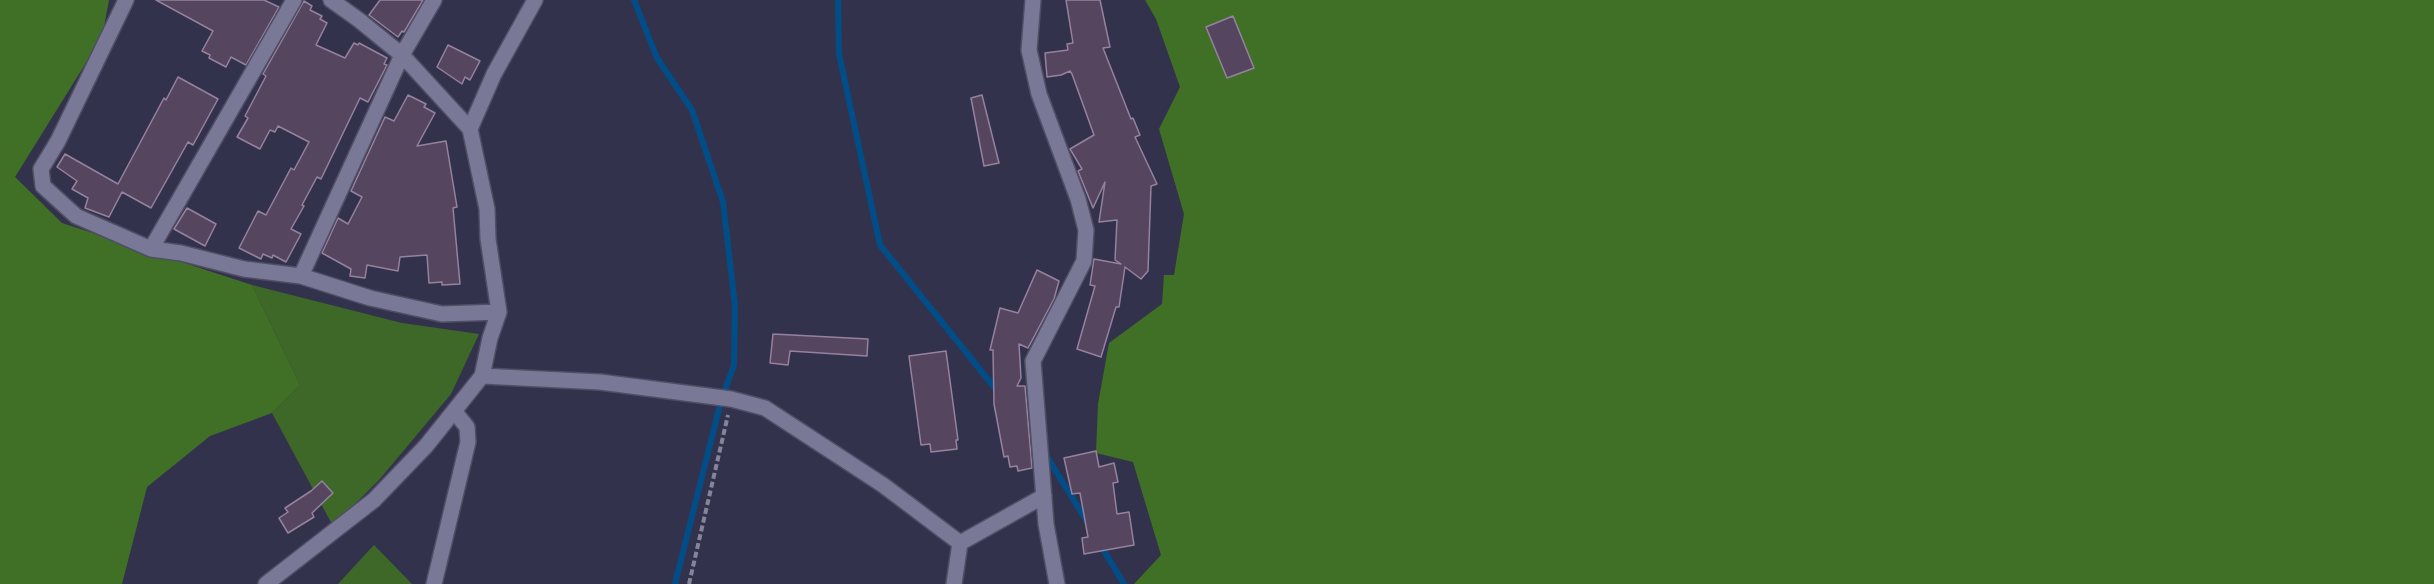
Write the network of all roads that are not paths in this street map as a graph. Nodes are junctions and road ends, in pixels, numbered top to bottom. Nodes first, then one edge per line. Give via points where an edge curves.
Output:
1 (126, 0) edge
2 (294, 0) edge
3 (331, 0) edge
4 (434, 0) edge
5 (535, 0) edge
6 (1034, 0) edge
7 (402, 55) junction
8 (470, 129) junction
9 (152, 249) junction
10 (301, 276) junction
11 (499, 312) junction
12 (482, 376) junction
13 (454, 411) junction
14 (1044, 496) junction
15 (960, 543) junction
16 (266, 584) edge
17 (434, 584) edge
18 (954, 584) edge
19 (1057, 584) edge

1 - 9 street via 41,169 43,186 76,216
2 - 9 street
3 - 7 street
4 - 7 street
5 - 8 street via 494,74
6 - 14 street via 1029,50 1039,94 1086,230 1084,261 1033,361
7 - 8 street
7 - 10 street
8 - 11 street via 487,209
9 - 10 street via 244,269
10 - 11 street via 370,298 442,314
11 - 12 street
12 - 13 street
12 - 15 street via 600,382 731,399 765,408 883,485
13 - 16 street via 374,500
13 - 17 street via 467,427 468,442
14 - 15 street
14 - 19 street
15 - 18 street

